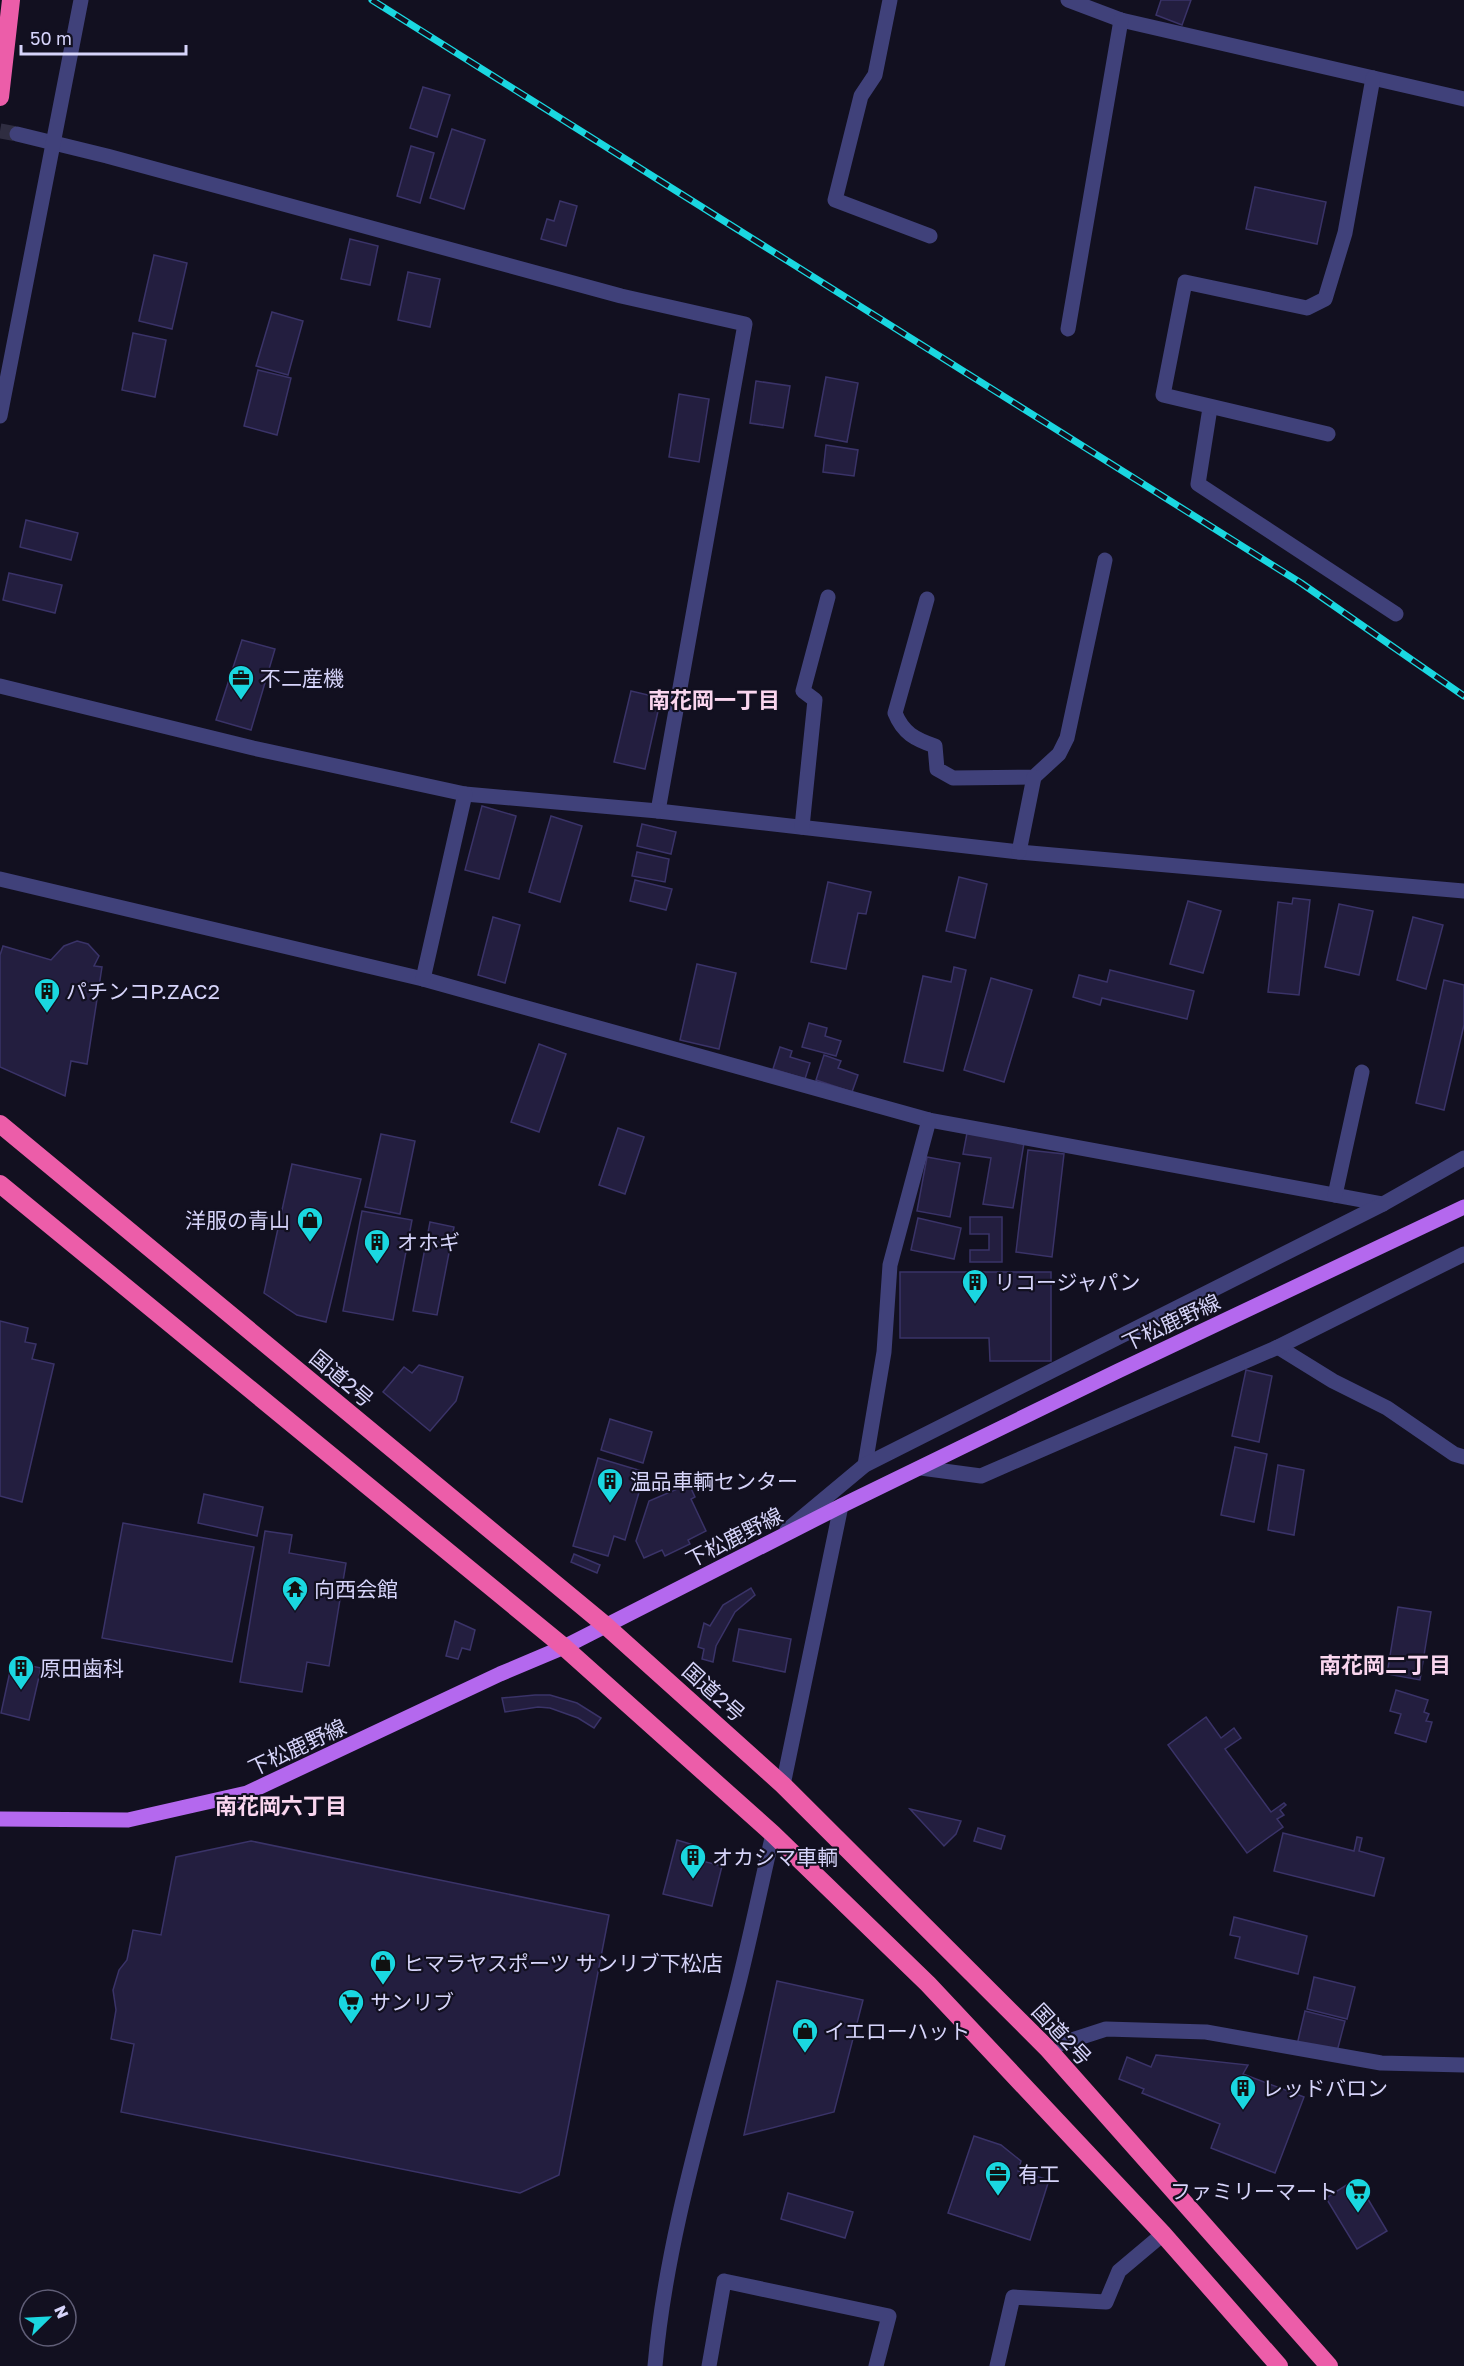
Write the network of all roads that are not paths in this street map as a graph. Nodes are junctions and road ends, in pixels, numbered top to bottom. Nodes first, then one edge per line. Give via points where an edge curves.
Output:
1 (11, 0) edge
2 (81, 0) edge
3 (891, 0) edge
4 (1068, 0) edge
5 (1121, 20) junction
6 (1372, 78) junction
7 (0, 97) edge
8 (1464, 99) edge
9 (17, 134) tunnel mouth
10 (53, 145) junction
11 (930, 236) dead end
12 (1068, 329) dead end
13 (1210, 408) junction
14 (0, 416) edge
15 (1328, 434) dead end
16 (1105, 560) dead end
17 (828, 597) dead end
18 (927, 599) dead end
19 (1396, 614) dead end
20 (0, 686) edge
21 (1034, 777) junction
22 (465, 794) junction
23 (658, 812) junction
24 (802, 827) junction
25 (1019, 852) junction
26 (0, 879) edge
27 (1464, 891) edge
28 (423, 979) junction
29 (1362, 1072) dead end
30 (929, 1120) junction
31 (0, 1124) edge
32 (1464, 1158) edge
33 (0, 1186) edge
34 (1335, 1195) junction
35 (1383, 1204) junction
36 (1464, 1206) edge
37 (1464, 1254) edge
38 (1278, 1347) junction
39 (1464, 1457) edge
40 (865, 1466) junction
41 (921, 1468) junction
42 (841, 1506) junction
43 (776, 1539) junction
44 (605, 1625) junction
45 (564, 1647) junction
46 (783, 1785) junction
47 (0, 1819) edge
48 (772, 1834) junction
49 (1047, 2048) junction
50 (1464, 2065) edge
51 (1163, 2234) junction
52 (655, 2366) edge
53 (709, 2366) edge
54 (876, 2366) edge
55 (997, 2366) edge
56 (1279, 2366) edge
57 (1329, 2366) edge

1 - 7 highway
2 - 10 street
3 - 11 street via 875,75 861,96 835,200
4 - 5 street
5 - 6 street
5 - 12 street
6 - 8 street
6 - 13 street via 1345,233 1325,299 1308,308 1185,282 1163,395
9 - 10 street
10 - 14 street
10 - 23 street via 107,156 621,296 745,324
13 - 15 street
13 - 19 street via 1198,484
16 - 21 street via 1067,738 1050,765
17 - 24 street via 803,691 814,700
18 - 21 street via 895,713 900,727 915,739 935,746 937,769 953,777
20 - 22 street via 253,748
21 - 25 street
22 - 23 street
22 - 28 street
23 - 24 street
24 - 25 street
25 - 27 street
26 - 28 street
28 - 30 street
29 - 34 street
30 - 34 street
30 - 40 street via 890,1265 884,1352
31 - 44 highway, 国道2号
32 - 35 street
33 - 45 highway
34 - 35 street
35 - 40 street
36 - 41 main road, 下松鹿野線
37 - 38 street
38 - 39 street
38 - 41 street via 981,1476
40 - 43 street
41 - 42 main road, 下松鹿野線
42 - 43 main road, 下松鹿野線
42 - 46 street
43 - 44 main road, 下松鹿野線
44 - 45 main road, 下松鹿野線
44 - 46 highway, 国道2号
45 - 47 main road, 下松鹿野線 via 247,1793 128,1820
45 - 48 highway
46 - 49 highway, 国道2号
48 - 51 highway via 928,1984
48 - 52 street via 670,2260
49 - 50 street via 1106,2029 1206,2032 1381,2062
49 - 57 highway, 国道2号
51 - 55 street via 1119,2271 1106,2302 1013,2297
51 - 56 highway
53 - 54 street via 724,2281 889,2316

